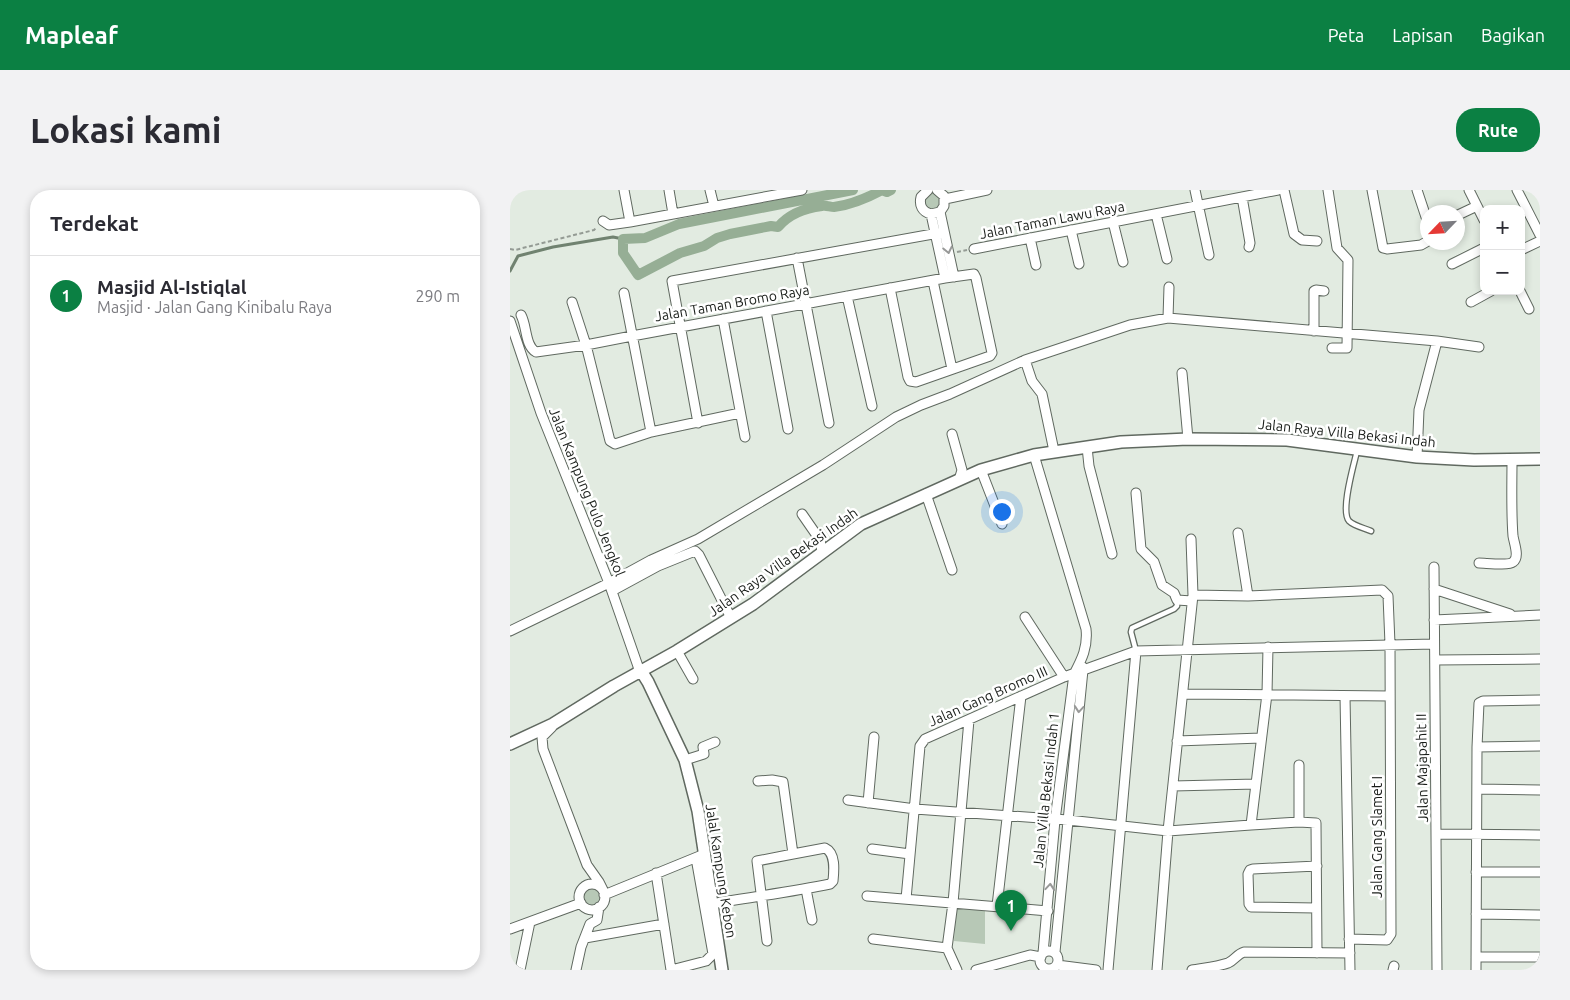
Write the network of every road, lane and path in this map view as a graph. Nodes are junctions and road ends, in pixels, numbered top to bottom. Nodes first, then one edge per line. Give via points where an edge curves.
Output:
1 (624, 190) edge
2 (669, 190) edge
3 (710, 190) edge
4 (802, 190) edge
5 (927, 190) edge
6 (937, 190) edge
7 (987, 190) edge
8 (1195, 190) edge
9 (1278, 190) edge
10 (1284, 190) edge
11 (1328, 190) edge
12 (1372, 190) edge
13 (1417, 190) edge
14 (1469, 190) edge
15 (1517, 190) edge
16 (1242, 197) junction
17 (945, 199) junction
18 (1199, 205) junction
19 (1422, 205) edge
20 (714, 206) junction
21 (1477, 206) junction
22 (1465, 212) edge
23 (1480, 212) edge
24 (936, 213) junction
25 (673, 214) junction
26 (1156, 214) junction
27 (603, 221) joint
28 (630, 222) junction
29 (1113, 222) junction
30 (1071, 230) junction
31 (940, 233) junction
32 (1540, 235) edge
33 (1030, 238) junction
34 (1317, 241) dead end
35 (1540, 241) edge
36 (1420, 245) edge
37 (1249, 246) dead end
38 (510, 248) edge
39 (974, 248) joint
40 (1525, 248) edge
41 (1480, 250) edge
42 (949, 253) junction
43 (1209, 256) dead end
44 (797, 258) junction
45 (1167, 259) dead end
46 (1123, 262) dead end
47 (1036, 264) dead end
48 (1079, 264) dead end
49 (1452, 264) dead end
50 (949, 278) junction
51 (933, 281) junction
52 (1169, 287) dead end
53 (890, 288) junction
54 (1324, 291) dead end
55 (624, 293) dead end
56 (1484, 295) edge
57 (1522, 295) edge
58 (847, 296) junction
59 (572, 302) dead end
60 (1471, 302) dead end
61 (806, 304) junction
62 (1529, 309) dead end
63 (766, 311) junction
64 (521, 315) dead end
65 (1168, 318) junction
66 (723, 319) junction
67 (510, 322) edge
68 (680, 327) junction
69 (1314, 331) junction
70 (1347, 334) junction
71 (632, 336) junction
72 (1437, 341) junction
73 (586, 345) junction
74 (1479, 347) dead end
75 (1332, 348) dead end
76 (1025, 360) junction
77 (952, 370) junction
78 (1182, 373) dead end
79 (872, 406) dead end
80 (740, 414) junction
81 (698, 423) junction
82 (829, 424) dead end
83 (788, 429) dead end
84 (651, 432) junction
85 (952, 434) dead end
86 (745, 438) dead end
87 (1188, 439) junction
88 (1087, 447) junction
89 (1357, 450) junction
90 (1054, 451) junction
91 (1034, 455) junction
92 (1417, 457) junction
93 (1512, 459) junction
94 (1540, 459) edge
95 (981, 470) junction
96 (959, 480) junction
97 (1136, 493) dead end
98 (926, 494) junction
99 (802, 514) dead end
100 (1002, 524) dead end
101 (1371, 531) dead end
102 (1238, 532) dead end
103 (698, 539) junction
104 (1191, 539) dead end
105 (822, 552) junction
106 (1112, 554) dead end
107 (699, 555) junction
108 (1479, 562) dead end
109 (1434, 567) dead end
110 (952, 570) dead end
111 (610, 587) junction
112 (1434, 589) junction
113 (1248, 596) junction
114 (1192, 598) junction
115 (1177, 600) junction
116 (1473, 602) junction
117 (1540, 615) edge
118 (1515, 616) junction
119 (1025, 617) dead end
120 (730, 618) junction
121 (1472, 618) junction
122 (1434, 620) junction
123 (510, 631) edge
124 (1390, 644) junction
125 (1434, 644) junction
126 (1268, 647) junction
127 (677, 651) junction
128 (1136, 651) junction
129 (1188, 651) junction
130 (1540, 659) edge
131 (1434, 660) junction
132 (1079, 668) junction
133 (639, 672) junction
134 (1064, 677) junction
135 (693, 679) dead end
136 (1183, 694) junction
137 (1267, 694) junction
138 (1021, 696) junction
139 (1345, 696) junction
140 (1390, 696) junction
141 (1540, 700) edge
142 (573, 712) junction
143 (969, 720) junction
144 (874, 737) dead end
145 (1261, 738) junction
146 (1178, 741) junction
147 (715, 742) dead end
148 (510, 744) edge
149 (1540, 746) edge
150 (1477, 748) junction
151 (685, 760) junction
152 (1299, 765) dead end
153 (758, 781) dead end
154 (1256, 784) junction
155 (1173, 786) junction
156 (1477, 789) junction
157 (1540, 790) edge
158 (848, 800) dead end
159 (868, 803) junction
160 (915, 809) junction
161 (962, 812) junction
162 (1007, 816) junction
163 (1055, 820) junction
164 (1068, 820) junction
165 (1299, 822) junction
166 (1251, 824) junction
167 (1120, 826) junction
168 (1168, 831) junction
169 (1437, 834) junction
170 (1477, 835) junction
171 (1540, 835) edge
172 (872, 849) dead end
173 (793, 854) junction
174 (910, 854) junction
175 (700, 856) junction
176 (1317, 866) junction
177 (1476, 872) junction
178 (1540, 872) edge
179 (656, 873) junction
180 (806, 889) junction
181 (604, 893) junction
182 (762, 895) junction
183 (867, 896) dead end
184 (906, 899) junction
185 (581, 903) junction
186 (953, 903) junction
187 (711, 904) junction
188 (997, 906) junction
189 (598, 907) junction
190 (1316, 908) junction
191 (1048, 910) junction
192 (1476, 914) junction
193 (1540, 915) edge
194 (812, 920) dead end
195 (530, 922) junction
196 (664, 924) junction
197 (510, 929) edge
198 (585, 938) junction
199 (873, 939) dead end
200 (1349, 939) junction
201 (766, 941) dead end
202 (947, 948) junction
203 (1055, 952) junction
204 (1317, 953) junction
205 (1350, 953) junction
206 (1042, 955) junction
207 (1540, 957) edge
208 (1476, 958) junction
209 (1055, 968) edge
210 (1044, 969) edge
211 (520, 970) edge
212 (576, 970) edge
213 (671, 970) edge
214 (722, 970) edge
215 (958, 970) edge
216 (976, 970) edge
217 (1096, 970) edge
218 (1108, 970) edge
219 (1156, 970) edge
220 (1192, 970) edge
221 (1200, 970) edge
222 (1350, 970) edge
223 (1437, 970) edge
224 (1476, 970) edge

1 - 28 street
2 - 25 street
3 - 20 street
4 - 20 street
5 - 24 street via 921,196 920,204 924,211
6 - 17 street
7 - 17 street
8 - 18 street
9 - 16 street, Jalan Taman Lawu Raya
10 - 34 street via 1294,234 1302,240
11 - 70 street via 1338,249 1348,260
12 - 36 street via 1381,246 1387,249
13 - 19 street
14 - 21 street
15 - 32 street
16 - 18 street, Jalan Taman Lawu Raya
16 - 37 street
17 - 24 street via 944,206
18 - 26 street, Jalan Taman Lawu Raya
18 - 43 street
20 - 25 street
21 - 22 street
21 - 23 street
24 - 31 street
25 - 28 street
26 - 29 street, Jalan Taman Lawu Raya
26 - 45 street
27 - 28 street via 609,225
27 - 38 path via 594,230 515,250
29 - 30 street, Jalan Taman Lawu Raya
29 - 46 street
30 - 33 street, Jalan Taman Lawu Raya
30 - 48 street
31 -> 42 street
31 - 44 street
31 - 50 street
33 - 39 street, Jalan Taman Lawu Raya
33 - 47 street
35 - 40 street
39 - 42 path, Jalan Taman Lawu Raya
41 - 49 street
42 - 50 street
44 - 61 street
44 - 68 street via 672,281
50 - 51 street, Jalan Taman Bromo Raya
50 - 77 street, Jalan Taman Bromo Raya via 974,274 992,353
51 - 53 street, Jalan Taman Bromo Raya
51 - 77 street
52 - 65 street
53 - 58 street, Jalan Taman Bromo Raya
53 - 77 street via 909,380 914,382
54 - 69 street via 1314,291
55 - 71 street
56 - 60 street
57 - 62 street
58 - 61 street, Jalan Taman Bromo Raya
58 - 79 street
59 - 73 street
61 - 63 street, Jalan Taman Bromo Raya
61 - 82 street
63 - 66 street, Jalan Taman Bromo Raya
63 - 83 street
64 - 73 street, Jalan Taman Bromo Raya via 535,352
65 - 69 street
65 - 76 street via 1130,325
66 - 68 street, Jalan Taman Bromo Raya
66 - 80 street
67 - 111 street, Jalan Kampung Pulo Jengkol via 541,413
68 - 71 street, Jalan Taman Bromo Raya
68 - 81 street
69 - 70 street
70 - 72 street
70 - 75 street via 1347,348
71 - 73 street, Jalan Taman Bromo Raya
71 - 84 street
72 - 74 street
72 - 92 street via 1420,410
73 - 84 street via 610,441 614,444
76 - 90 street via 1032,381 1042,394
76 - 103 street via 896,418
78 - 87 street
80 - 81 street
80 - 86 street
81 - 84 street
85 - 96 street via 962,470
87 - 88 main road, Jalan Raya Villa Bekasi Indah
87 - 89 main road, Jalan Raya Villa Bekasi Indah via 1287,440
88 - 90 main road, Jalan Raya Villa Bekasi Indah
88 - 106 street
89 - 92 main road, Jalan Raya Villa Bekasi Indah
89 - 101 lane via 1346,517
90 - 91 main road, Jalan Raya Villa Bekasi Indah
91 - 95 main road, Jalan Raya Villa Bekasi Indah
91 - 132 street, Jalan Villa Bekasi Indah 1 via 1086,629 1086,646
92 - 93 main road, Jalan Raya Villa Bekasi Indah
93 - 94 main road, Jalan Raya Villa Bekasi Indah
93 - 108 street via 1516,560 1506,564
95 - 96 main road, Jalan Raya Villa Bekasi Indah
95 - 100 street
96 - 98 main road, Jalan Raya Villa Bekasi Indah
97 - 115 street via 1141,549 1154,562 1162,585 1174,593
98 - 105 main road, Jalan Raya Villa Bekasi Indah via 861,524
98 - 110 street
99 - 105 street via 820,540
102 - 113 street
103 - 107 street
103 - 111 street via 651,560
104 - 114 street
105 - 120 main road, Jalan Raya Villa Bekasi Indah
107 - 111 street via 695,551 687,553
107 - 120 street
109 - 112 street, Jalan Majapahit II
111 - 123 street
111 - 133 street, Jalan Kampung Pulo Jengkol
112 - 116 street
112 - 122 street, Jalan Majapahit II
113 - 114 street
113 - 124 street, Jalan Gang Slamet I via 1382,590 1388,598
114 - 115 street
114 - 129 street
115 - 128 lane via 1174,609 1132,628
116 - 118 street
116 - 121 street
117 - 118 street
118 - 121 street
119 - 134 street
120 - 127 main road, Jalan Raya Villa Bekasi Indah
121 - 122 street
122 - 125 street, Jalan Majapahit II
124 - 125 street, Jalan Gang Bromo III
124 - 126 street, Jalan Gang Bromo III
124 - 140 street, Jalan Gang Slamet I
125 - 131 street, Jalan Majapahit II
126 - 129 street, Jalan Gang Bromo III
126 - 137 street
127 - 133 main road, Jalan Raya Villa Bekasi Indah
127 - 135 street
128 - 129 street, Jalan Gang Bromo III
128 - 132 street, Jalan Gang Bromo III
128 - 167 street
129 - 136 street
130 - 131 street
131 - 169 street, Jalan Majapahit II
132 - 134 street, Jalan Gang Bromo III
132 - 163 street, Jalan Villa Bekasi Indah 1
132 -> 164 street, Jalan Villa Bekasi Indah 1
133 - 142 main road, Jalan Raya Villa Bekasi Indah
133 - 151 main road, Jalal Kampung Kebon via 648,682
134 - 138 street, Jalan Gang Bromo III
136 - 137 street
136 - 146 street
137 - 139 street
137 - 145 street
138 - 143 street, Jalan Gang Bromo III
138 - 162 street
139 - 140 street
139 - 200 street
140 - 200 street, Jalan Gang Slamet I via 1391,934 1387,940
141 - 150 street via 1480,701
142 - 148 main road, Jalan Raya Villa Bekasi Indah
142 - 181 street via 548,730 542,742 574,834
143 - 160 street, Jalan Gang Bromo III via 921,743
143 - 161 street
144 - 159 street
145 - 146 street
145 - 154 street
146 - 155 street
147 - 151 street via 703,746 704,754
149 - 150 street
150 - 156 street
151 - 175 main road, Jalal Kampung Kebon via 700,818
152 - 165 street
153 - 173 street via 781,781 784,784
154 - 155 street
154 - 166 street
155 - 168 street
156 - 157 street
156 - 170 street
158 - 159 street
159 - 160 street
160 - 161 street
160 - 174 street, Jalan Gang Bromo III
161 - 162 street
161 - 186 street
162 - 163 street
162 - 188 street
163 - 164 street
191 -> 163 street, Jalan Villa Bekasi Indah 1
164 - 167 street
164 - 203 street, Jalan Villa Bekasi Indah 1
165 - 166 street
165 - 176 street via 1317,825
166 - 168 street
167 - 168 street
167 - 218 street
168 - 219 street
169 - 170 street
169 - 223 street, Jalan Majapahit II
170 - 171 street
170 - 177 street
172 - 174 street
173 - 180 street via 825,848 832,854 833,881
173 - 182 street via 757,861
174 - 184 street, Jalan Gang Bromo III
175 - 179 street
175 - 187 main road, Jalal Kampung Kebon
175 - 213 street via 713,954 706,961
176 - 190 street
176 - 190 street via 1253,869 1248,874 1249,904 1253,908
177 - 178 street
177 - 192 street
179 - 181 street
179 - 196 street
180 - 182 street
180 - 194 street
181 - 185 street via 596,884 587,884 580,892
181 - 189 street via 604,901
182 - 187 street
182 - 201 street
183 - 184 street
184 - 186 street
185 - 189 street via 590,909
185 - 195 street
186 - 188 street
186 - 202 street
187 - 214 main road, Jalal Kampung Kebon
188 - 191 street
189 - 198 street via 597,920 590,924
190 - 204 street
191 - 206 street, Jalan Villa Bekasi Indah 1
192 - 193 street
192 - 208 street
195 - 197 street
195 - 211 street
196 - 198 street
196 - 213 street
198 - 212 street
199 - 202 street
200 - 205 street
202 - 215 street
203 - 206 street via 1048,951
203 - 209 street via 1058,958
204 - 205 street
204 - 221 street via 1244,952 1228,963
205 - 222 street
206 - 210 street via 1040,961
206 - 216 street
207 - 208 street
208 - 224 street
209 - 210 street
209 - 217 street
220 - 221 street

